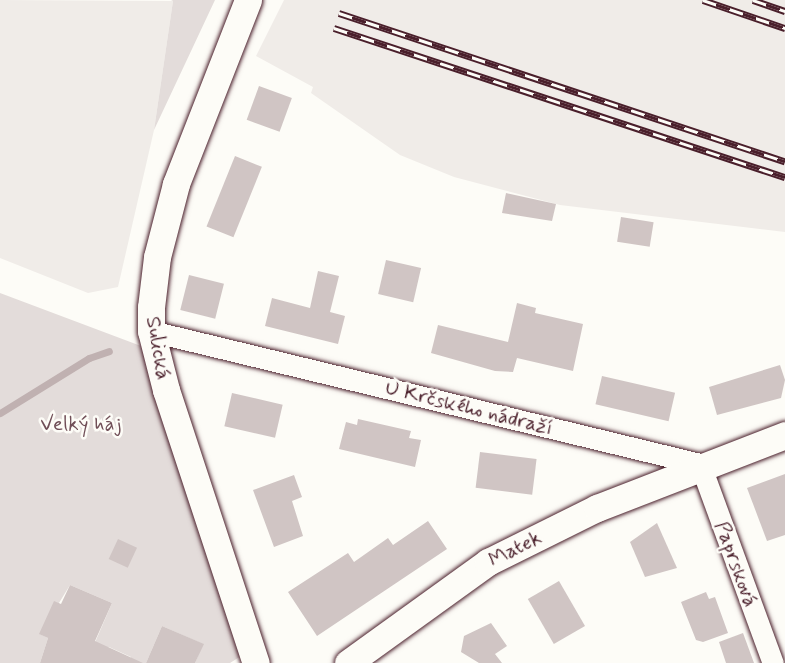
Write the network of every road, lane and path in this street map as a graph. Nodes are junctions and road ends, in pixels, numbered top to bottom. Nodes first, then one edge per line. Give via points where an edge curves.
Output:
1 (248, 0) edge
2 (151, 331) junction
3 (785, 435) edge
4 (700, 464) junction
5 (256, 663) edge
6 (348, 663) edge
7 (773, 663) edge

1 - 2 street, Sulická via 170,204 152,286
2 - 4 street, U Krčského nádraží
2 - 5 street, Sulická via 166,390
3 - 4 street
4 - 6 street, Matek via 597,508 488,562
4 - 7 street, Paprsková

